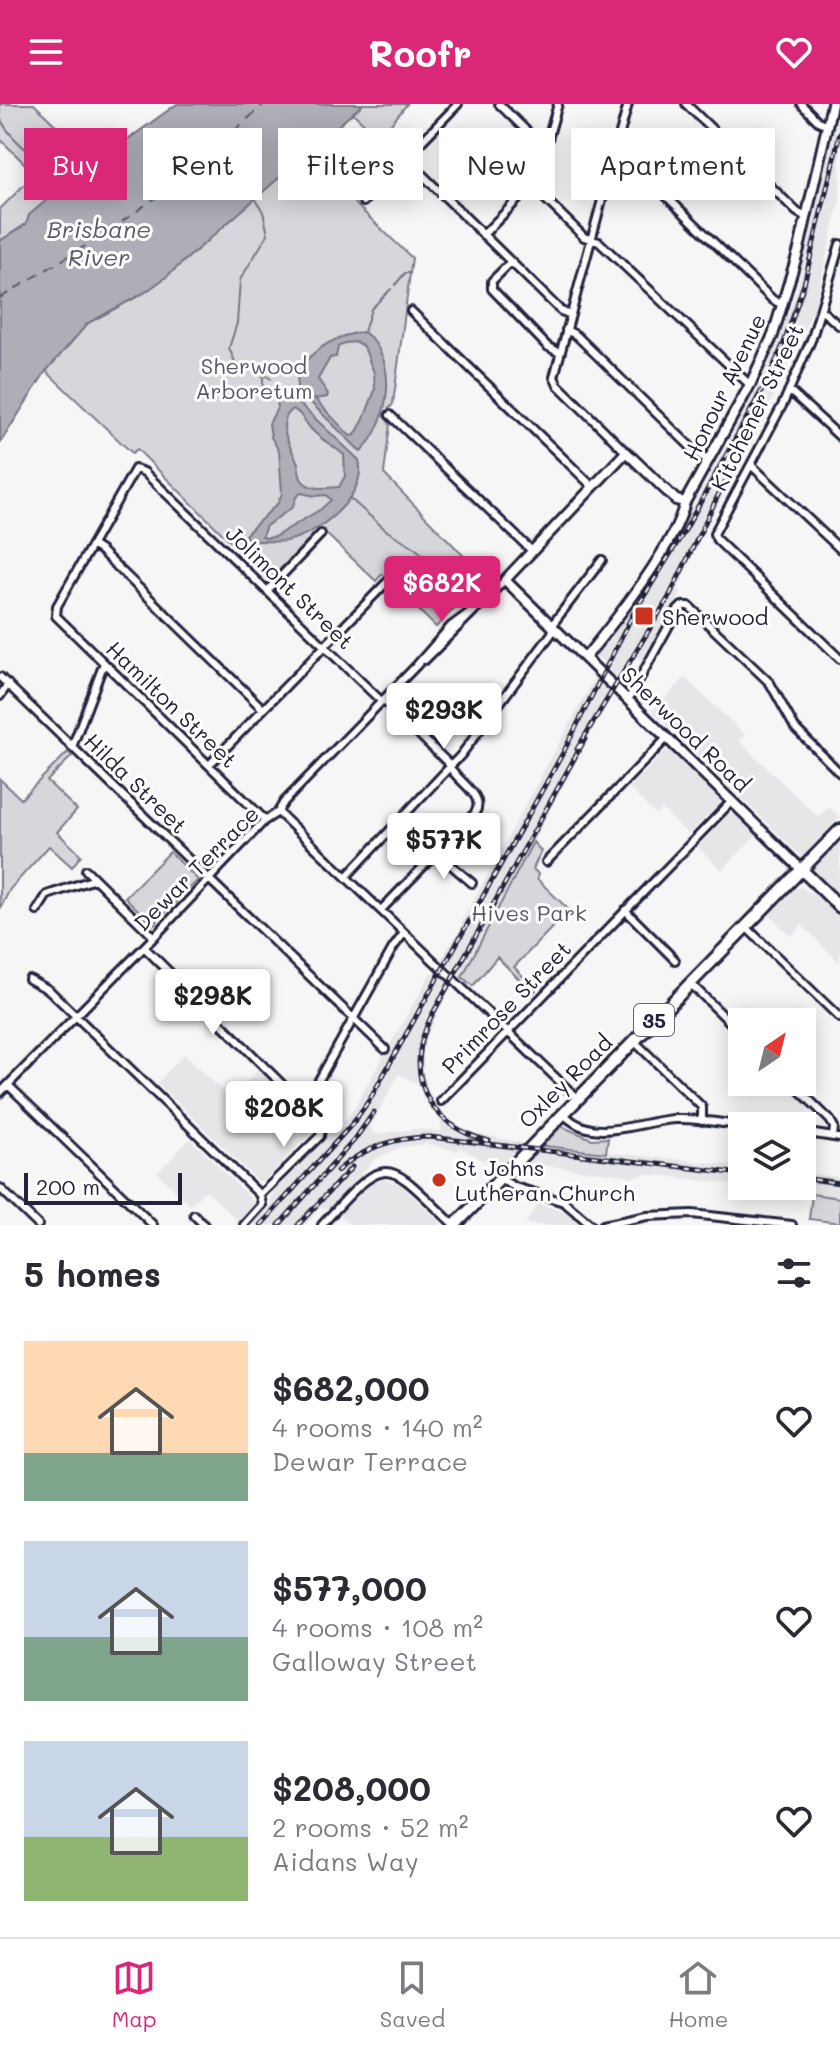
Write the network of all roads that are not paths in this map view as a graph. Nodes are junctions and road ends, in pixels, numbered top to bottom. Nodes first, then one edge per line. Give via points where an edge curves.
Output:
1 (458, 104) edge
2 (499, 104) edge
3 (558, 104) edge
4 (628, 104) edge
5 (686, 104) edge
6 (801, 104) edge
7 (832, 104) edge
8 (827, 125) junction
9 (524, 128) edge
10 (552, 128) edge
11 (621, 128) edge
12 (423, 140) edge
13 (423, 177) edge
14 (518, 200) edge
15 (546, 200) edge
16 (602, 200) edge
17 (670, 200) edge
18 (806, 217) junction
19 (483, 235) junction
20 (591, 239) junction
21 (840, 244) edge
22 (511, 262) junction
23 (783, 305) junction
24 (411, 311) dead end
25 (822, 311) junction
26 (571, 315) junction
27 (840, 326) edge
28 (566, 330) junction
29 (560, 353) junction
30 (750, 385) junction
31 (789, 390) junction
32 (390, 415) dead end
33 (840, 437) edge
34 (626, 452) junction
35 (709, 461) junction
36 (751, 465) junction
37 (593, 487) junction
38 (685, 502) junction
39 (321, 534) dead end
40 (92, 545) junction
41 (840, 549) edge
42 (531, 550) junction
43 (602, 560) dead end
44 (505, 580) junction
45 (386, 583) dead end
46 (267, 591) junction
47 (553, 627) junction
48 (324, 646) junction
49 (585, 658) junction
50 (840, 659) edge
51 (104, 663) junction
52 (0, 677) edge
53 (8, 684) junction
54 (0, 696) edge
55 (628, 700) junction
56 (383, 701) junction
57 (263, 709) junction
58 (667, 738) junction
59 (72, 747) junction
60 (209, 765) junction
61 (450, 768) junction
62 (840, 773) edge
63 (732, 801) junction
64 (278, 812) junction
65 (265, 820) junction
66 (840, 830) edge
67 (436, 852) junction
68 (546, 862) dead end
69 (801, 869) junction
70 (86, 870) dead end
71 (346, 877) junction
72 (95, 879) junction
73 (209, 879) junction
74 (788, 882) junction
75 (472, 883) dead end
76 (815, 883) junction
77 (840, 907) edge
78 (381, 910) junction
79 (625, 910) junction
80 (37, 911) dead end
81 (745, 926) junction
82 (404, 933) junction
83 (154, 937) junction
84 (144, 947) junction
85 (675, 960) dead end
86 (29, 979) dead end
87 (690, 983) junction
88 (76, 1016) junction
89 (840, 1018) edge
90 (354, 1019) junction
91 (728, 1020) edge
92 (507, 1031) junction
93 (634, 1041) junction
94 (385, 1049) dead end
95 (8, 1085) junction
96 (0, 1093) edge
97 (805, 1096) edge
98 (577, 1098) junction
99 (441, 1101) dead end
100 (305, 1105) junction
101 (562, 1113) junction
102 (702, 1121) junction
103 (728, 1124) edge
104 (816, 1134) edge
105 (837, 1137) edge
106 (500, 1179) junction
107 (1, 1190) edge
108 (260, 1195) junction
109 (194, 1215) dead end
110 (761, 1223) edge
111 (38, 1225) edge
112 (153, 1225) edge
113 (204, 1225) edge
114 (244, 1225) edge
115 (322, 1225) edge
116 (454, 1225) edge
117 (591, 1225) edge
118 (603, 1225) edge
119 (792, 1225) edge

1 - 12 street
2 - 9 street
3 - 10 street
4 - 11 street
5 - 18 street
6 - 8 street
7 - 8 street, Honour Avenue
8 - 18 street, Honour Avenue
13 - 19 street
14 - 19 street
15 - 20 street
16 - 20 street
17 - 23 street
18 - 23 street, Honour Avenue
19 - 22 street
20 - 26 street
20 - 30 street
21 - 25 street, Kitchener Street
22 - 26 street
22 - 29 street via 492,281 492,289
23 - 30 street, Honour Avenue
24 - 37 street
25 - 27 street
25 - 31 street, Kitchener Street
26 - 28 street
28 - 29 street
28 - 35 street
29 - 34 street via 554,380
30 - 35 street, Honour Avenue
31 - 33 street
31 - 36 street, Kitchener Street
32 - 42 street
34 - 37 street, Dewar Terrace
34 - 38 street via 676,500
35 - 38 street, Honour Avenue
36 - 41 street
36 - 50 street, Kitchener Street via 714,536
37 - 42 street, Dewar Terrace
38 - 49 street, Honour Avenue via 659,557
39 - 46 street
40 - 46 street, Jolimont Street via 136,469
40 - 51 street, Hamilton Street via 55,612
40 - 57 street
42 - 44 street, Dewar Terrace
43 - 47 street
44 - 47 street, Sherwood Road
44 - 56 street, Dewar Terrace
45 - 48 street
46 - 48 street, Jolimont Street
47 - 49 street, Sherwood Road
47 - 61 street
48 - 56 street, Jolimont Street
48 - 57 street
49 - 55 street, Sherwood Road
51 - 59 street
51 - 60 street, Hamilton Street
52 - 53 street, Hilda Street
53 - 54 street
53 - 59 street, Hilda Street
55 - 58 street, Sherwood Road
55 - 62 street via 685,605 766,678 797,731
56 - 61 street, Jolimont Street
56 - 64 street, Dewar Terrace
57 - 60 street
58 - 63 street, Sherwood Road
58 - 68 street
59 - 73 street, Hilda Street
60 - 65 street, Hamilton Street
61 - 67 street, Jolimont Street via 479,804
61 - 71 street
63 - 69 street, Sherwood Road
63 - 79 street, Primrose Street
64 - 65 street, Dewar Terrace
64 - 71 street
65 - 73 street, Dewar Terrace
66 - 69 main road, Oxley Road
67 - 75 street
67 - 78 street
69 - 74 main road, Oxley Road / 35
69 - 76 main road, Sherwood Road
70 - 72 street
71 - 78 street
72 - 80 street via 47,895
72 - 83 street
73 - 83 street, Dewar Terrace
73 - 90 street, Hilda Street
74 - 76 main road
74 - 81 main road, Oxley Road / 35
76 - 77 main road, Sherwood Road
78 - 82 street
79 - 85 street
79 - 92 street, Primrose Street
81 - 87 main road, Oxley Road / 35
81 - 89 street
82 - 90 street
82 - 92 street
83 - 84 street, Dewar Terrace
84 - 88 street, Dewar Terrace
84 - 100 street
86 - 88 street via 43,984
87 - 91 street
87 - 93 main road, Oxley Road / 35
88 - 95 street, Dewar Terrace
88 - 108 street
90 - 94 street, Hilda Street
90 - 100 street
92 - 98 street
92 - 99 street, Primrose Street
93 - 98 main road, Oxley Road / 35
93 - 102 street via 702,1107
95 - 96 street, Dewar Terrace
95 - 112 street
97 - 105 street via 830,1120
98 - 101 main road, Oxley Road / 35
100 - 108 street via 321,1122 322,1132
101 - 102 street via 575,1125 595,1131 675,1119
101 - 106 main road, Oxley Road / 35
102 - 103 street
104 - 105 street
106 - 116 main road, Oxley Road / 35
106 - 117 street via 564,1202
107 - 111 street
108 - 114 street via 262,1205
109 - 113 street
110 - 118 street via 692,1214
110 - 119 street
115 - 116 street via 361,1182 392,1172 404,1176

